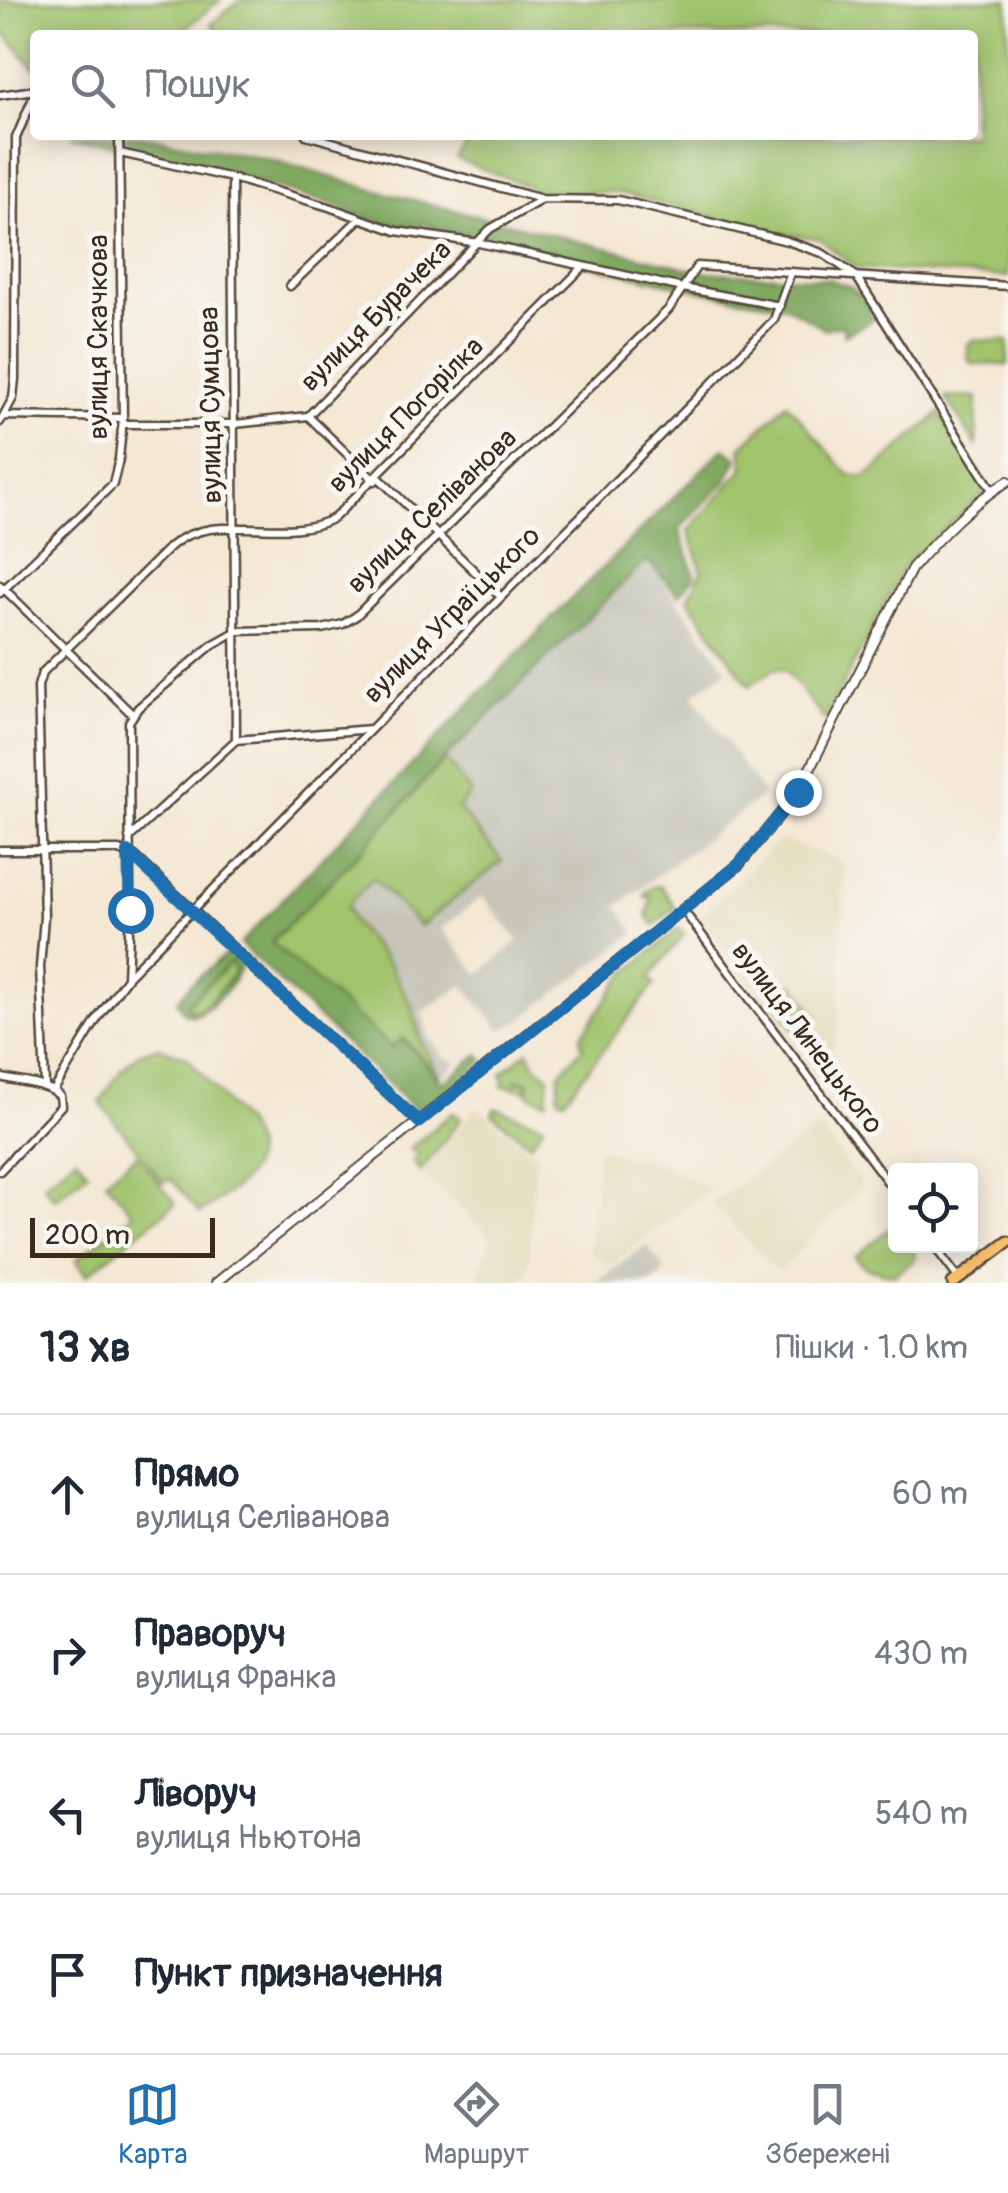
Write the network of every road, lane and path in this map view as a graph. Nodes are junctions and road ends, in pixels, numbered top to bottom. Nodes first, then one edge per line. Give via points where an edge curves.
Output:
1 (30, 92) edge
2 (0, 95) edge
3 (30, 103) edge
4 (119, 140) edge
5 (324, 140) edge
6 (120, 153) junction
7 (232, 178) junction
8 (542, 199) junction
9 (358, 220) junction
10 (479, 242) junction
11 (583, 267) junction
12 (791, 272) junction
13 (856, 276) junction
14 (290, 286) dead end
15 (1008, 286) edge
16 (683, 288) junction
17 (780, 306) junction
18 (308, 416) junction
19 (2, 419) edge
20 (123, 421) junction
21 (235, 424) junction
22 (376, 479) junction
23 (1008, 481) edge
24 (992, 490) junction
25 (236, 530) junction
26 (440, 536) junction
27 (1, 589) edge
28 (501, 597) junction
29 (237, 631) junction
30 (65, 649) junction
31 (132, 714) junction
32 (371, 729) junction
33 (236, 740) junction
34 (128, 839) junction
35 (0, 850) edge
36 (40, 850) junction
37 (128, 852) junction
38 (683, 910) junction
39 (194, 912) junction
40 (127, 978) junction
41 (0, 1077) edge
42 (46, 1086) junction
43 (54, 1090) junction
44 (419, 1122) junction
45 (0, 1171) edge
46 (888, 1182) edge
47 (1008, 1242) edge
48 (938, 1253) edge
49 (956, 1281) edge
50 (216, 1283) edge

1 - 2 street
3 - 19 street via 16,138 14,379
4 - 6 street, вулиця Скачкова
5 - 8 street
6 - 7 street
6 - 20 street, вулиця Скачкова
7 - 9 street
7 - 21 street, вулиця Сумцова
8 - 10 street, вулиця Бурачека
8 - 13 street via 618,200 787,241 822,252
9 - 10 street
9 - 14 street
10 - 11 street
10 - 18 street, вулиця Бурачека
11 - 16 street
11 - 22 street, вулиця Погорілка
12 - 13 street
12 - 16 street, вулиця Селіванова via 697,266
12 - 17 street, вулиця Уграїцького
13 - 15 street
13 - 24 street
16 - 17 street
16 - 26 street, вулиця Селіванова via 670,309
17 - 28 street, вулиця Уграїцького via 774,320
18 - 21 street, вулиця Бурачека
18 - 22 street
19 - 20 street, вулиця Бурачека
20 - 21 street, вулиця Бурачека
20 - 27 street, вулиця Скачкова via 112,484
21 - 25 street, вулиця Сумцова
22 - 25 street, вулиця Погорілка via 327,522
22 - 26 street
23 - 24 street
24 - 38 street via 912,568 798,792 738,865
25 - 29 street, вулиця Сумцова
25 - 30 street, вулиця Погорілка via 201,528 180,539
26 - 28 street
26 - 29 street, вулиця Селіванова via 343,624
27 - 30 street
28 - 32 street, вулиця Уграїцького
29 - 31 street
29 - 33 street, вулиця Сумцова
30 - 31 street
30 - 36 street, вулиця Погорілка via 39,679
31 - 34 street
32 - 33 street
32 - 39 street, вулиця Уграїцького
33 - 34 street
34 - 37 street
35 - 36 street
36 - 37 street
36 - 42 street, вулиця Погорілка
37 - 39 street
37 - 40 street
38 - 44 street
38 - 46 street, вулиця Линецького
39 - 40 street, вулиця Уграїцького
39 - 44 street
40 - 43 street
41 - 42 street
42 - 43 street
43 - 45 street via 61,1106
44 - 50 street
47 - 49 main road
48 - 49 street

